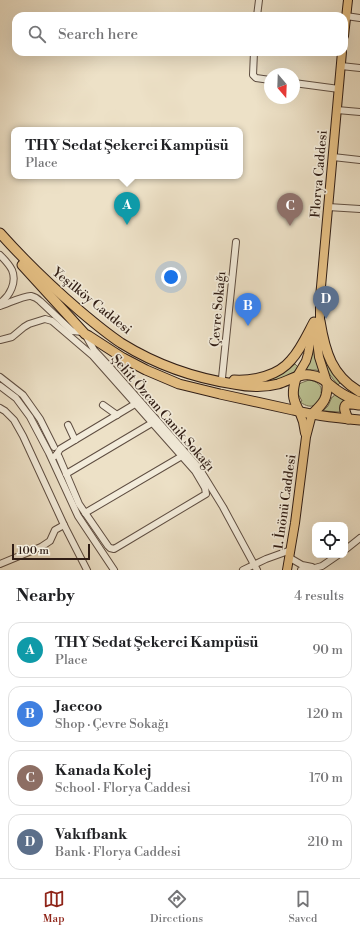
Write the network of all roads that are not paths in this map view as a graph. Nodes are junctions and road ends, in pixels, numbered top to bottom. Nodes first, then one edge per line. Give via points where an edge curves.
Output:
1 (259, 0) edge
2 (348, 0) edge
3 (258, 12) edge
4 (346, 12) edge
5 (348, 16) edge
6 (360, 18) edge
7 (254, 56) edge
8 (342, 56) edge
9 (341, 66) junction
10 (360, 68) edge
11 (264, 79) edge
12 (300, 84) edge
13 (339, 89) junction
14 (337, 110) junction
15 (360, 112) edge
16 (333, 157) junction
17 (360, 160) edge
18 (328, 207) junction
19 (360, 210) edge
20 (0, 233) edge
21 (0, 241) edge
22 (236, 242) dead end
23 (0, 255) edge
24 (0, 303) edge
25 (0, 306) edge
26 (317, 322) junction
27 (85, 333) junction
28 (0, 340) edge
29 (0, 377) edge
30 (202, 378) junction
31 (222, 378) junction
32 (296, 378) junction
33 (327, 382) junction
34 (0, 386) edge
35 (360, 392) edge
36 (360, 402) edge
37 (135, 404) junction
38 (103, 405) dead end
39 (360, 405) edge
40 (0, 408) edge
41 (299, 411) junction
42 (312, 414) junction
43 (117, 415) junction
44 (348, 419) junction
45 (360, 420) edge
46 (68, 424) dead end
47 (152, 424) junction
48 (306, 437) junction
49 (75, 440) junction
50 (46, 448) junction
51 (57, 450) junction
52 (182, 456) junction
53 (51, 459) junction
54 (66, 474) junction
55 (85, 513) junction
56 (64, 525) junction
57 (360, 538) edge
58 (348, 548) edge
59 (290, 554) junction
60 (334, 558) edge
61 (0, 564) edge
62 (256, 567) edge
63 (315, 568) junction
64 (87, 570) edge
65 (114, 570) edge
66 (243, 570) edge
67 (287, 570) edge
68 (301, 570) edge

1 - 3 street
2 - 4 main road
5 - 6 street
7 - 11 street via 253,75
8 - 9 main road, Florya Caddesi
9 - 10 street
9 - 13 main road, Florya Caddesi
12 - 13 street
13 - 14 main road, Florya Caddesi
14 - 15 street
14 - 16 main road, Florya Caddesi
16 - 17 street
16 - 18 main road, Florya Caddesi
18 - 19 street
18 - 26 main road, Florya Caddesi
20 - 30 highway, Yeşilköy Caddesi via 47,282 109,334 162,365
21 - 27 highway, Yeşilköy Caddesi
22 - 31 street, Çevre Sokağı
23 - 24 street via 11,268 14,277 11,291
25 - 27 street via 28,296 34,297 72,331
26 - 31 highway via 292,359 279,370 253,379
26 - 32 main road, Florya Caddesi via 306,361
26 - 33 main road, Florya Caddesi via 319,357
26 - 35 highway via 331,362 344,380
27 - 41 highway, Yeşilköy Caddesi via 129,361 179,384
27 - 62 street, Şehit Özcan Canik Sokağı via 94,350 199,468
28 - 37 street via 12,337 29,324 50,320 93,356
29 - 51 street via 23,395
30 - 31 highway
30 - 32 highway, Yeşilköy Caddesi via 260,387
32 - 33 highway, Yeşilköy Caddesi via 310,374
32 - 41 highway via 292,392
33 - 36 highway, Yeşilköy Caddesi via 346,396
33 - 42 highway via 325,400
34 - 50 street via 16,398 30,417
37 - 43 street
37 - 47 street
38 - 43 street
39 - 44 highway via 345,405 344,411
40 - 56 street via 14,420 23,436
41 - 42 highway, Yeşilköy Caddesi
41 - 48 main road
42 - 44 highway, Yeşilköy Caddesi
42 - 48 main road
43 - 49 street
44 - 45 highway, Yeşilköy Caddesi
46 - 49 street
47 - 52 street
47 - 54 street
48 - 59 main road, 1. İnönü Caddesi
49 - 51 street
50 - 51 street
50 - 53 street
51 - 53 street
51 - 54 street
52 - 55 street
52 - 55 street via 195,471 206,494 114,549 108,546
53 - 65 street via 78,516
54 - 55 street
56 - 61 street via 55,530 50,541
56 - 64 street
57 - 58 street
59 - 62 street
59 - 63 street via 302,565
59 - 67 main road, 1. İnönü Caddesi
60 - 63 street
62 - 66 street
63 - 68 street

